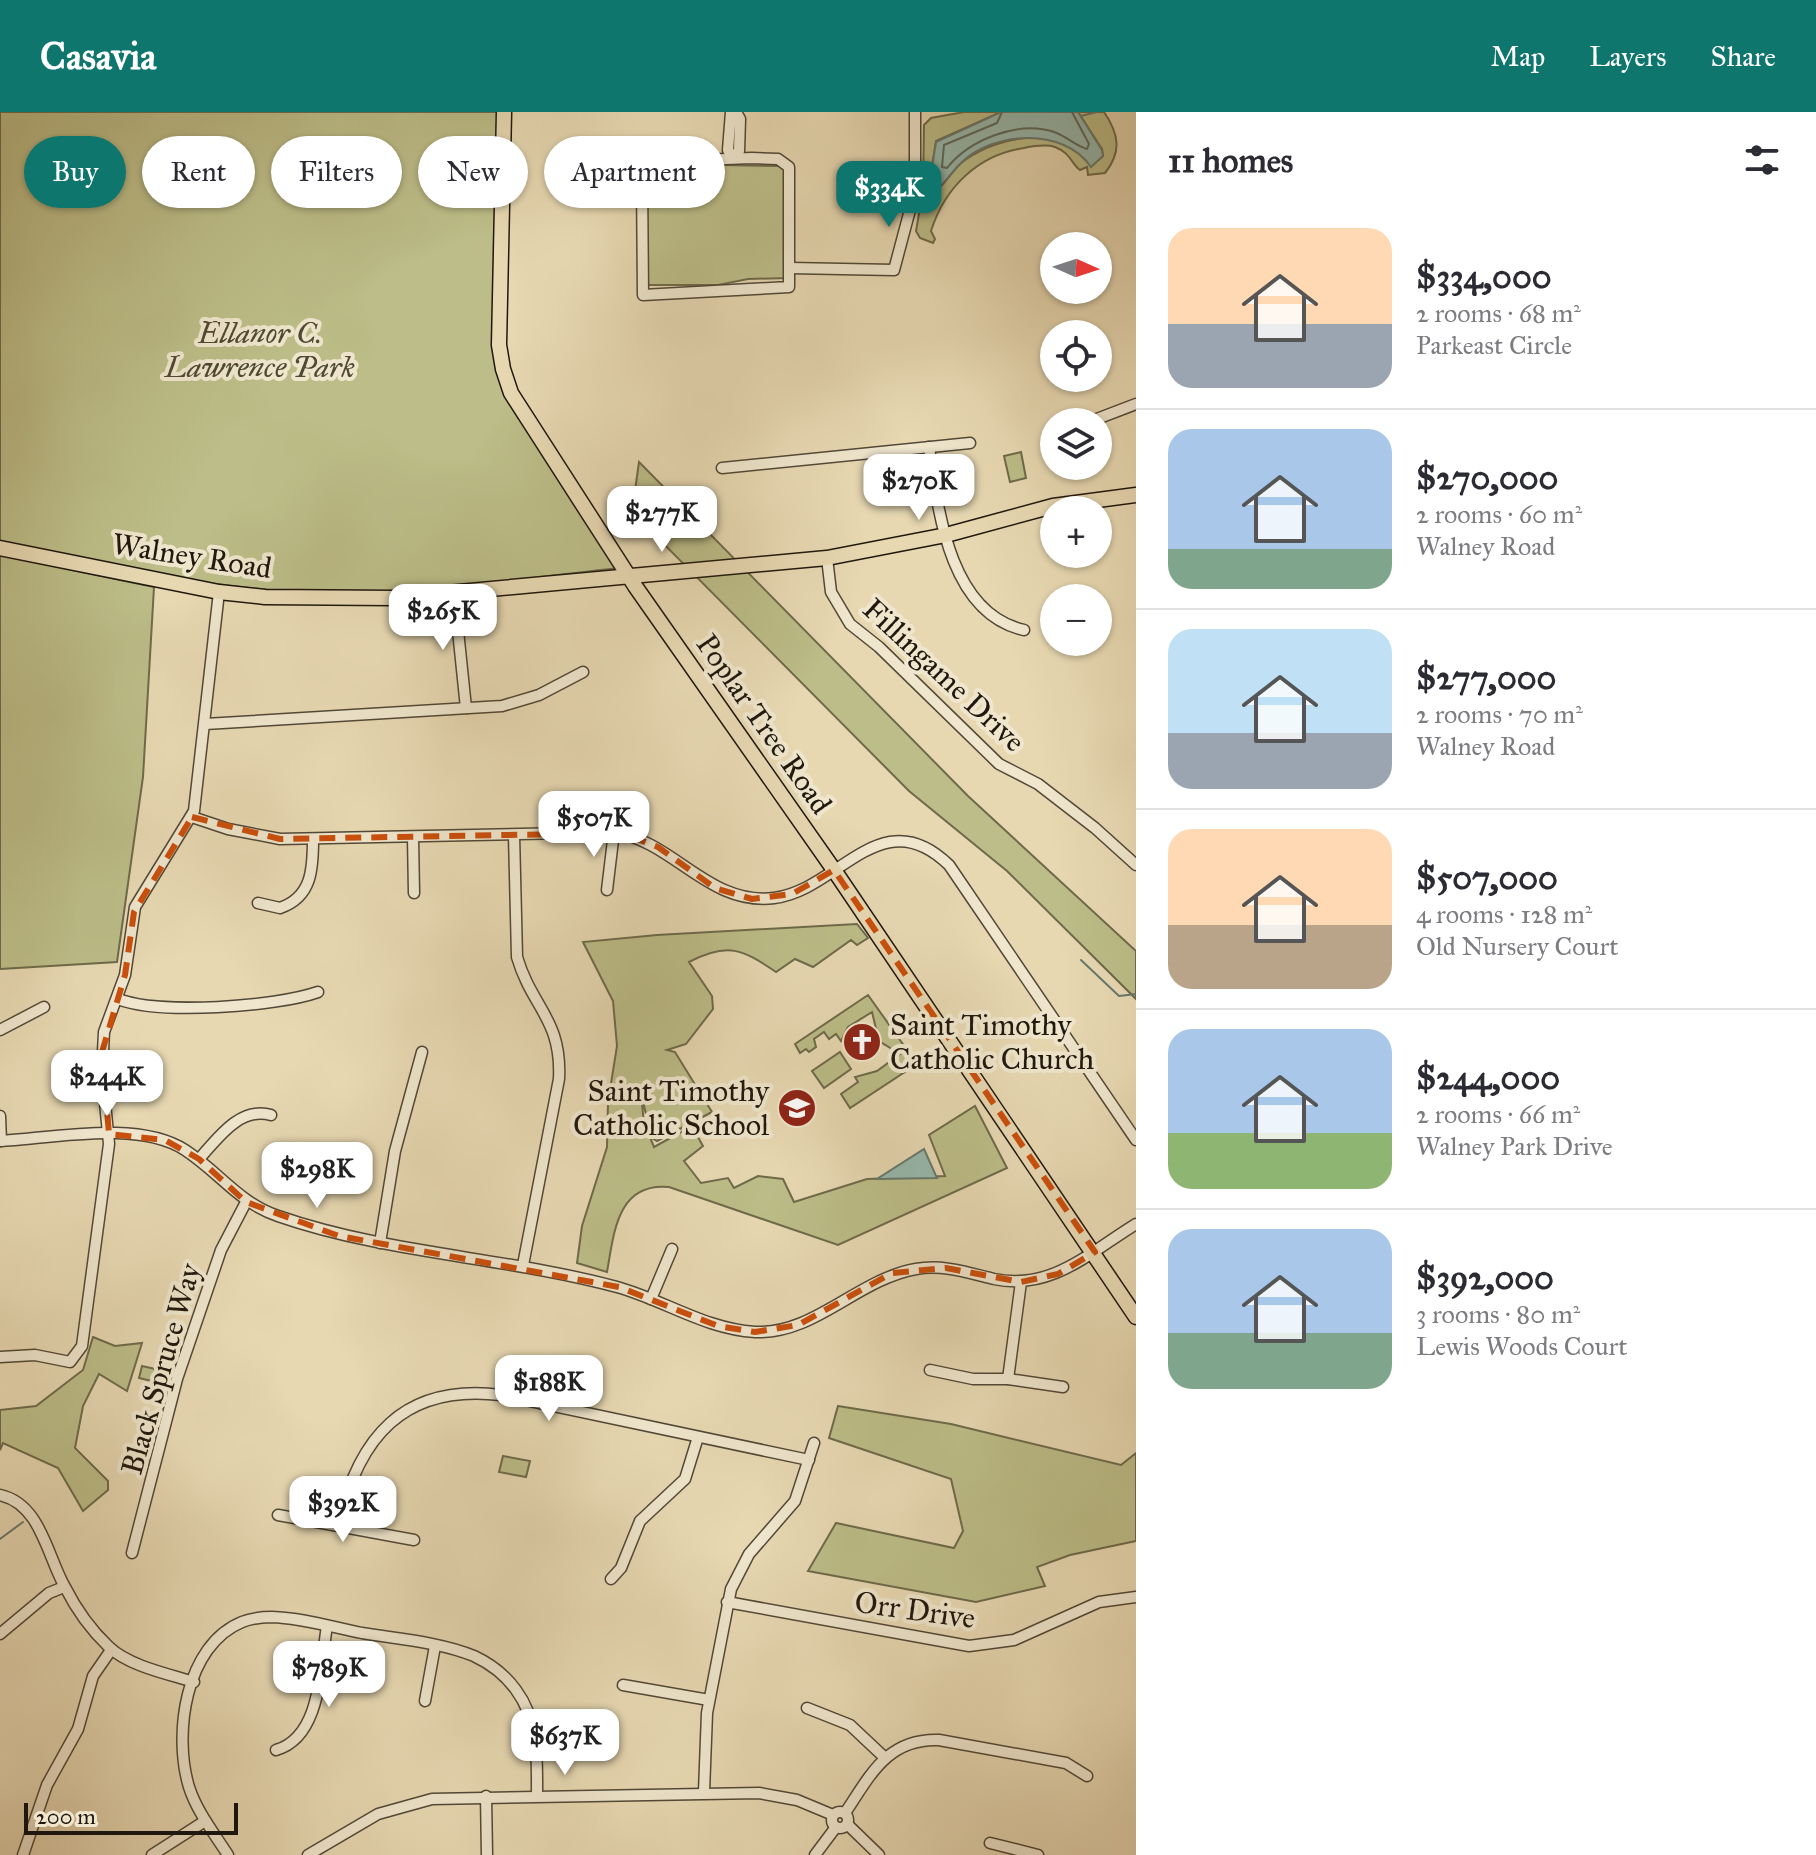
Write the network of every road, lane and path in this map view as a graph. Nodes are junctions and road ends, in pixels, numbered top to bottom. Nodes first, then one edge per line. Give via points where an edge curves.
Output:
1 (504, 112) edge
2 (733, 112) edge
3 (915, 112) edge
4 (733, 158) junction
5 (790, 268) junction
6 (1136, 404) edge
7 (1112, 413) edge
8 (970, 443) dead end
9 (929, 447) junction
10 (722, 468) dead end
11 (1136, 495) edge
12 (946, 535) junction
13 (0, 548) edge
14 (827, 558) junction
15 (629, 576) junction
16 (219, 592) junction
17 (454, 592) junction
18 (1024, 630) dead end
19 (583, 672) dead end
20 (466, 708) junction
21 (205, 724) junction
22 (192, 817) junction
23 (614, 832) junction
24 (514, 835) junction
25 (413, 837) junction
26 (313, 839) junction
27 (1136, 865) edge
28 (834, 870) junction
29 (607, 890) dead end
30 (414, 893) dead end
31 (258, 903) dead end
32 (318, 992) dead end
33 (118, 999) junction
34 (44, 1007) dead end
35 (0, 1030) edge
36 (422, 1052) dead end
37 (271, 1115) dead end
38 (0, 1116) edge
39 (109, 1134) junction
40 (1136, 1140) edge
41 (1, 1141) edge
42 (199, 1159) junction
43 (246, 1202) junction
44 (1136, 1224) edge
45 (380, 1243) junction
46 (672, 1249) dead end
47 (1095, 1252) junction
48 (523, 1265) junction
49 (1021, 1282) junction
50 (651, 1299) junction
51 (1136, 1317) edge
52 (0, 1357) edge
53 (930, 1370) dead end
54 (1008, 1379) junction
55 (1063, 1387) dead end
56 (698, 1437) junction
57 (814, 1443) dead end
58 (809, 1460) junction
59 (0, 1495) edge
60 (278, 1515) dead end
61 (338, 1526) junction
62 (414, 1540) dead end
63 (132, 1553) dead end
64 (611, 1579) dead end
65 (64, 1587) junction
66 (1136, 1597) edge
67 (727, 1602) junction
68 (327, 1626) junction
69 (0, 1634) edge
70 (435, 1646) junction
71 (111, 1650) junction
72 (194, 1682) junction
73 (623, 1685) dead end
74 (709, 1700) junction
75 (425, 1701) dead end
76 (807, 1708) dead end
77 (276, 1750) dead end
78 (883, 1756) junction
79 (1087, 1776) dead end
80 (704, 1792) junction
81 (537, 1795) junction
82 (486, 1796) junction
83 (205, 1821) junction
84 (843, 1821) junction
85 (990, 1843) dead end
86 (23, 1855) edge
87 (152, 1855) edge
88 (228, 1855) edge
89 (308, 1855) edge
90 (487, 1855) edge
91 (815, 1855) edge
92 (879, 1855) edge
93 (1038, 1855) edge

1 - 15 main road, Poplar Tree Road via 499,333 503,369 520,407
2 - 4 street via 740,119 739,151
3 - 5 street via 915,191 894,270
4 - 5 street via 778,159 789,167
4 - 5 street via 646,162 643,295 789,287
6 - 7 street
8 - 9 street
9 - 10 street
9 - 12 street
11 - 12 main road, Walney Road via 1053,506
12 - 14 main road, Walney Road
12 - 18 street via 974,596 1003,623
13 - 16 main road, Walney Road
14 - 15 main road, Walney Road
14 - 27 street, Fillingame Drive via 831,592 850,624 999,764 1038,784
15 - 17 main road, Walney Road
15 - 28 main road, Poplar Tree Road
16 - 17 main road, Walney Road via 393,598
16 - 21 street
17 - 20 street
19 - 20 street via 524,701
20 - 21 street
21 - 22 street
22 - 26 street via 251,835
22 - 33 street via 135,907
23 - 24 street
23 - 28 street via 649,842 715,888 743,898 792,894
23 - 29 street
24 - 25 street
24 - 48 street via 517,957 522,975 547,1013 560,1053
25 - 26 street
25 - 30 street
26 - 31 street via 312,872 303,893 280,908
28 - 40 street via 888,842 916,844 941,857
28 - 47 main road, Poplar Tree Road
32 - 33 street via 292,1001 149,1008
33 - 39 street via 102,1052
34 - 35 street
36 - 45 street via 395,1151
37 - 42 street via 257,1111 246,1116
38 - 41 street
39 - 41 street
39 - 42 street via 165,1140
39 - 52 street via 82,1346 70,1362 35,1355
42 - 43 street
43 - 45 street via 339,1236
43 - 63 street, Black Spruce Way via 221,1250 177,1379
44 - 47 street
45 - 48 street
46 - 50 street
47 - 49 street via 1058,1274
47 - 51 main road, Poplar Tree Road
48 - 50 street
49 - 50 street via 946,1268 892,1273 798,1325 755,1332 718,1326
49 - 54 street
53 - 54 street via 973,1379
54 - 55 street
56 - 58 street
56 - 61 street via 501,1395 447,1396 398,1417 369,1445 350,1478
56 - 64 street via 685,1479 640,1521 621,1568
57 - 58 street
58 - 67 street via 795,1501 749,1554
59 - 65 street via 25,1508 37,1525
60 - 61 street
61 - 62 street
65 - 69 street via 49,1593
65 - 71 street
66 - 67 street, Orr Drive via 1086,1607 1014,1640 969,1646
67 - 74 street
68 - 70 street
68 - 72 street via 273,1617 240,1623 212,1644
68 - 77 street via 308,1723 293,1744
70 - 75 street
70 - 81 street via 482,1660 518,1692 535,1733
71 - 72 street
71 - 86 street via 93,1676 78,1729 47,1785
72 - 83 street via 183,1724 182,1755
73 - 74 street
74 - 80 street
76 - 78 street via 850,1725
78 - 79 street via 912,1742 939,1740 1066,1763
78 - 84 street
80 - 81 street
80 - 84 street via 782,1796
81 - 82 street
82 - 89 street via 404,1805 360,1822
82 - 90 street
83 - 87 street
83 - 88 street
84 - 91 street
84 - 92 street
85 - 93 street

